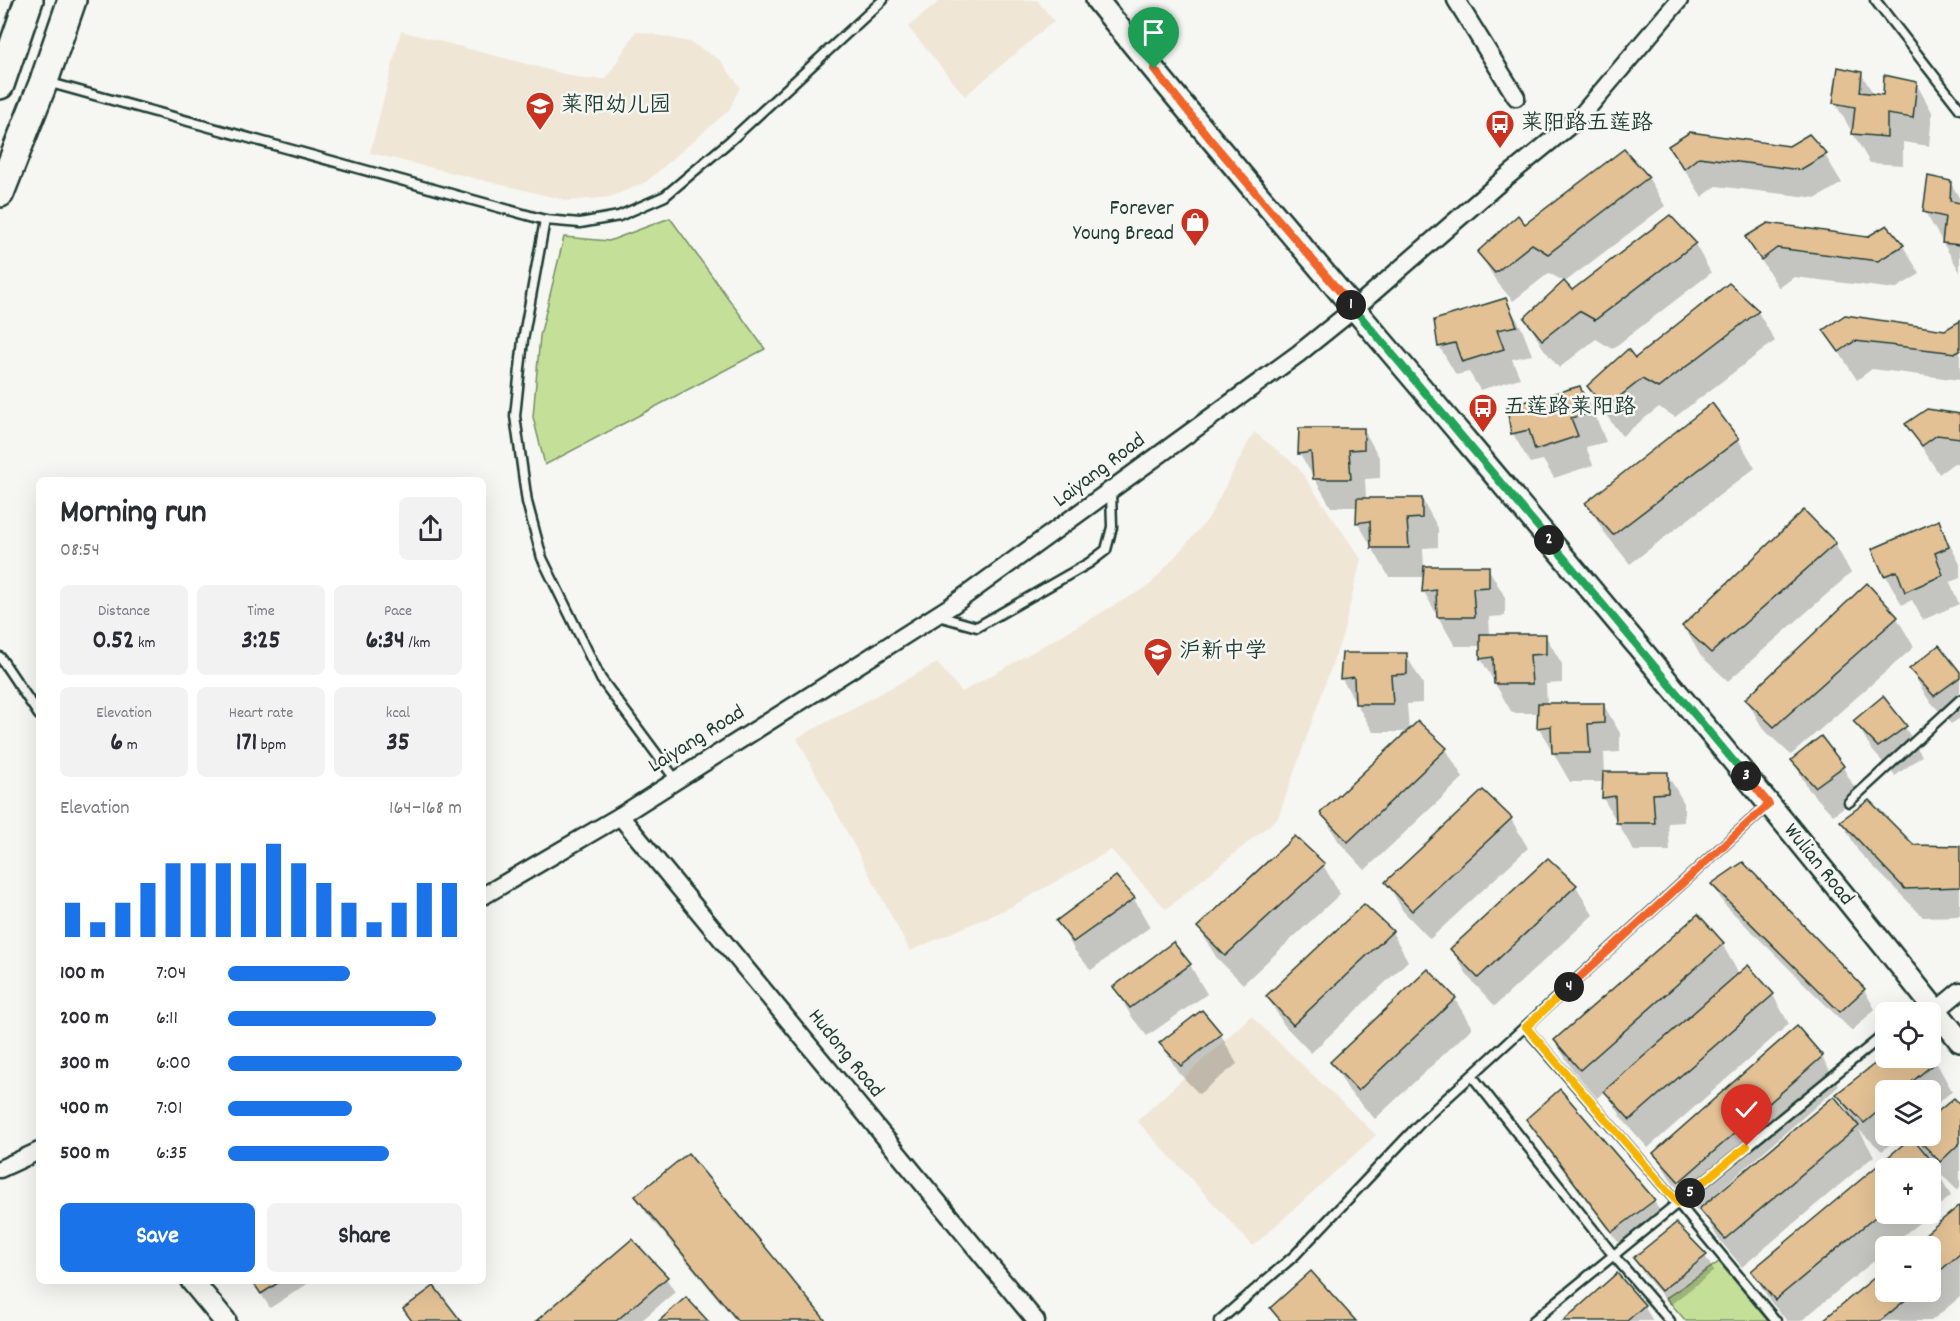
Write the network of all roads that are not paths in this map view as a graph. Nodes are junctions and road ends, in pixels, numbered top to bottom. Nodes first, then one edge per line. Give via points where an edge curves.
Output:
1 (29, 0) edge
2 (72, 0) edge
3 (883, 0) edge
4 (1097, 0) edge
5 (1456, 0) edge
6 (1679, 0) edge
7 (1875, 0) edge
8 (44, 81) junction
9 (0, 85) edge
10 (1515, 97) dead end
11 (1960, 109) edge
12 (0, 193) edge
13 (545, 220) junction
14 (1354, 309) junction
15 (1111, 490) junction
16 (936, 616) junction
17 (0, 657) edge
18 (1960, 700) edge
19 (36, 711) edge
20 (676, 780) junction
21 (1849, 802) dead end
22 (1769, 804) junction
23 (620, 816) junction
24 (486, 894) edge
25 (1960, 991) edge
26 (1929, 1002) edge
27 (1941, 1007) edge
28 (1941, 1017) edge
29 (1526, 1027) junction
30 (1960, 1041) edge
31 (1875, 1042) edge
32 (1472, 1076) junction
33 (36, 1152) edge
34 (0, 1168) edge
35 (1678, 1203) junction
36 (1614, 1256) junction
37 (194, 1284) edge
38 (225, 1321) edge
39 (1036, 1321) edge
40 (1219, 1321) edge
41 (1533, 1321) edge
42 (1670, 1321) edge
43 (1776, 1321) edge

1 - 9 main road
2 - 8 main road
3 - 13 lane via 740,133 665,196 619,216 580,223
4 - 14 street, Wulian Road
5 - 10 street
6 - 14 street, Laiyang Road via 1581,117
7 - 11 lane
8 - 12 main road
8 - 13 lane
13 - 20 lane via 523,340 515,417 527,502 542,558 601,679
14 - 15 street, Laiyang Road
14 - 22 street, Wulian Road
15 - 16 street, Laiyang Road
15 - 16 lane via 1112,526 1106,550 1089,563 977,627
16 - 20 street, Laiyang Road
17 - 19 lane
18 - 21 lane
20 - 23 street, Laiyang Road
22 - 26 street, Wulian Road
22 - 29 lane
23 - 24 street, Laiyang Road
23 - 39 street, Hudong Road
25 - 27 street
28 - 30 street, Wulian Road
29 - 32 lane
29 - 35 lane
31 - 35 lane
32 - 36 lane
32 - 40 lane via 1424,1119 1295,1255
33 - 34 street
35 - 36 lane
35 - 43 lane
36 - 41 lane
36 - 42 lane
37 - 38 street

